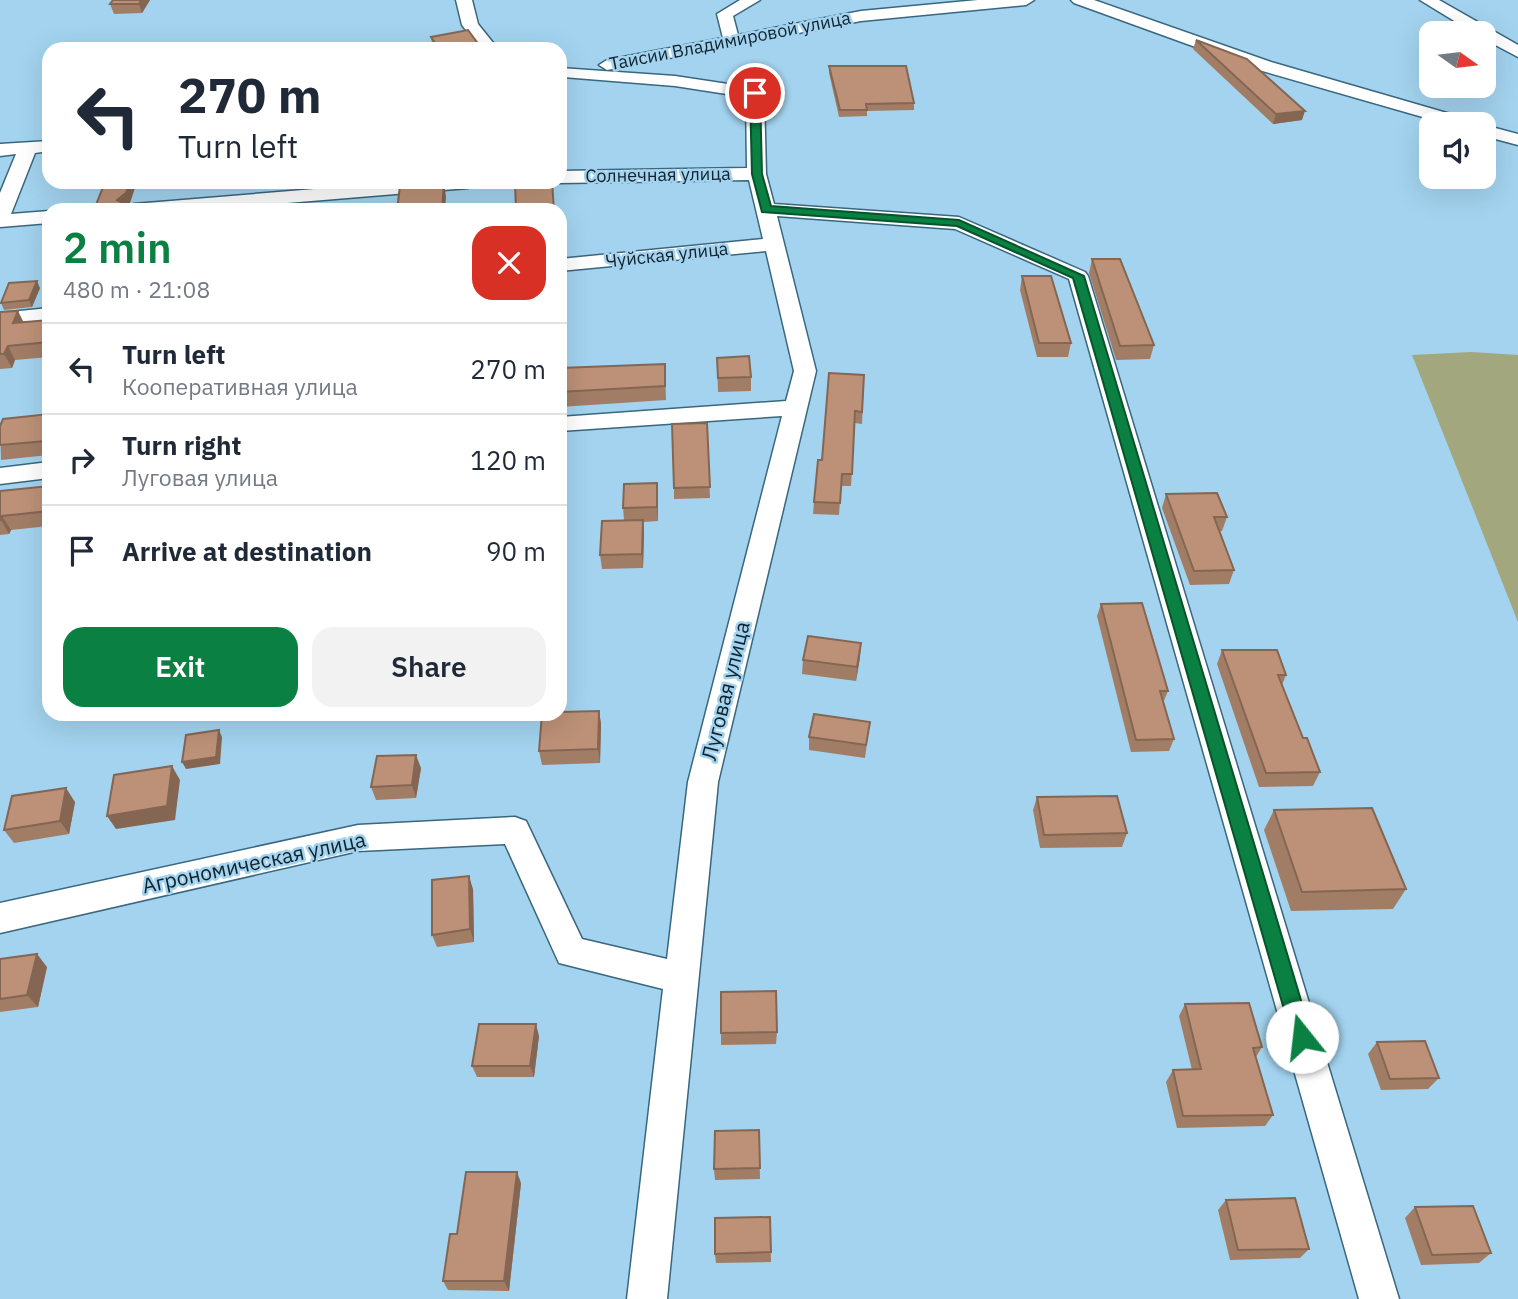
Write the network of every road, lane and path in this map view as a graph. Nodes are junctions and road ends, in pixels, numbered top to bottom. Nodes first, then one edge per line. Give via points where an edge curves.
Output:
1 (464, 0) edge
2 (752, 0) edge
3 (1026, 0) edge
4 (1079, 0) edge
5 (1428, 0) edge
6 (484, 42) edge
7 (732, 42) junction
8 (1518, 52) edge
9 (672, 54) junction
10 (567, 71) edge
11 (567, 72) edge
12 (675, 81) junction
13 (1424, 112) edge
14 (1496, 134) edge
15 (1518, 140) edge
16 (42, 147) edge
17 (28, 148) junction
18 (0, 150) edge
19 (757, 174) junction
20 (567, 177) edge
21 (384, 189) edge
22 (218, 203) edge
23 (766, 209) junction
24 (42, 217) edge
25 (0, 219) edge
26 (774, 244) junction
27 (567, 264) edge
28 (42, 315) edge
29 (0, 319) edge
30 (796, 408) junction
31 (567, 424) edge
32 (42, 471) edge
33 (0, 476) edge
34 (0, 918) edge
35 (682, 978) junction
36 (647, 1299) edge
37 (1379, 1299) edge

1 - 6 street via 470,25
2 - 7 street via 725,14
3 - 7 street, Таисии Владимировой улица via 861,16
4 - 13 street via 1265,66
5 - 8 street
7 - 9 street, Таисии Владимировой улица
9 - 10 street, Таисии Владимировой улица
9 - 12 street
11 - 12 street
12 - 19 street, Луговая улица via 755,93
14 - 15 street
16 - 17 street
17 - 18 street
17 - 25 street
19 - 20 street, Солнечная улица
19 - 23 street, Луговая улица
21 - 22 street
23 - 26 street, Луговая улица
23 - 37 street via 959,223 1078,276
24 - 25 street
26 - 27 street, Чуйская улица
26 - 30 street, Луговая улица via 806,371
28 - 29 street
30 - 31 street
30 - 35 street, Луговая улица via 703,782
32 - 33 street
34 - 35 street, Агрономическая улица via 358,838 515,830 571,952
35 - 36 street, Луговая улица

